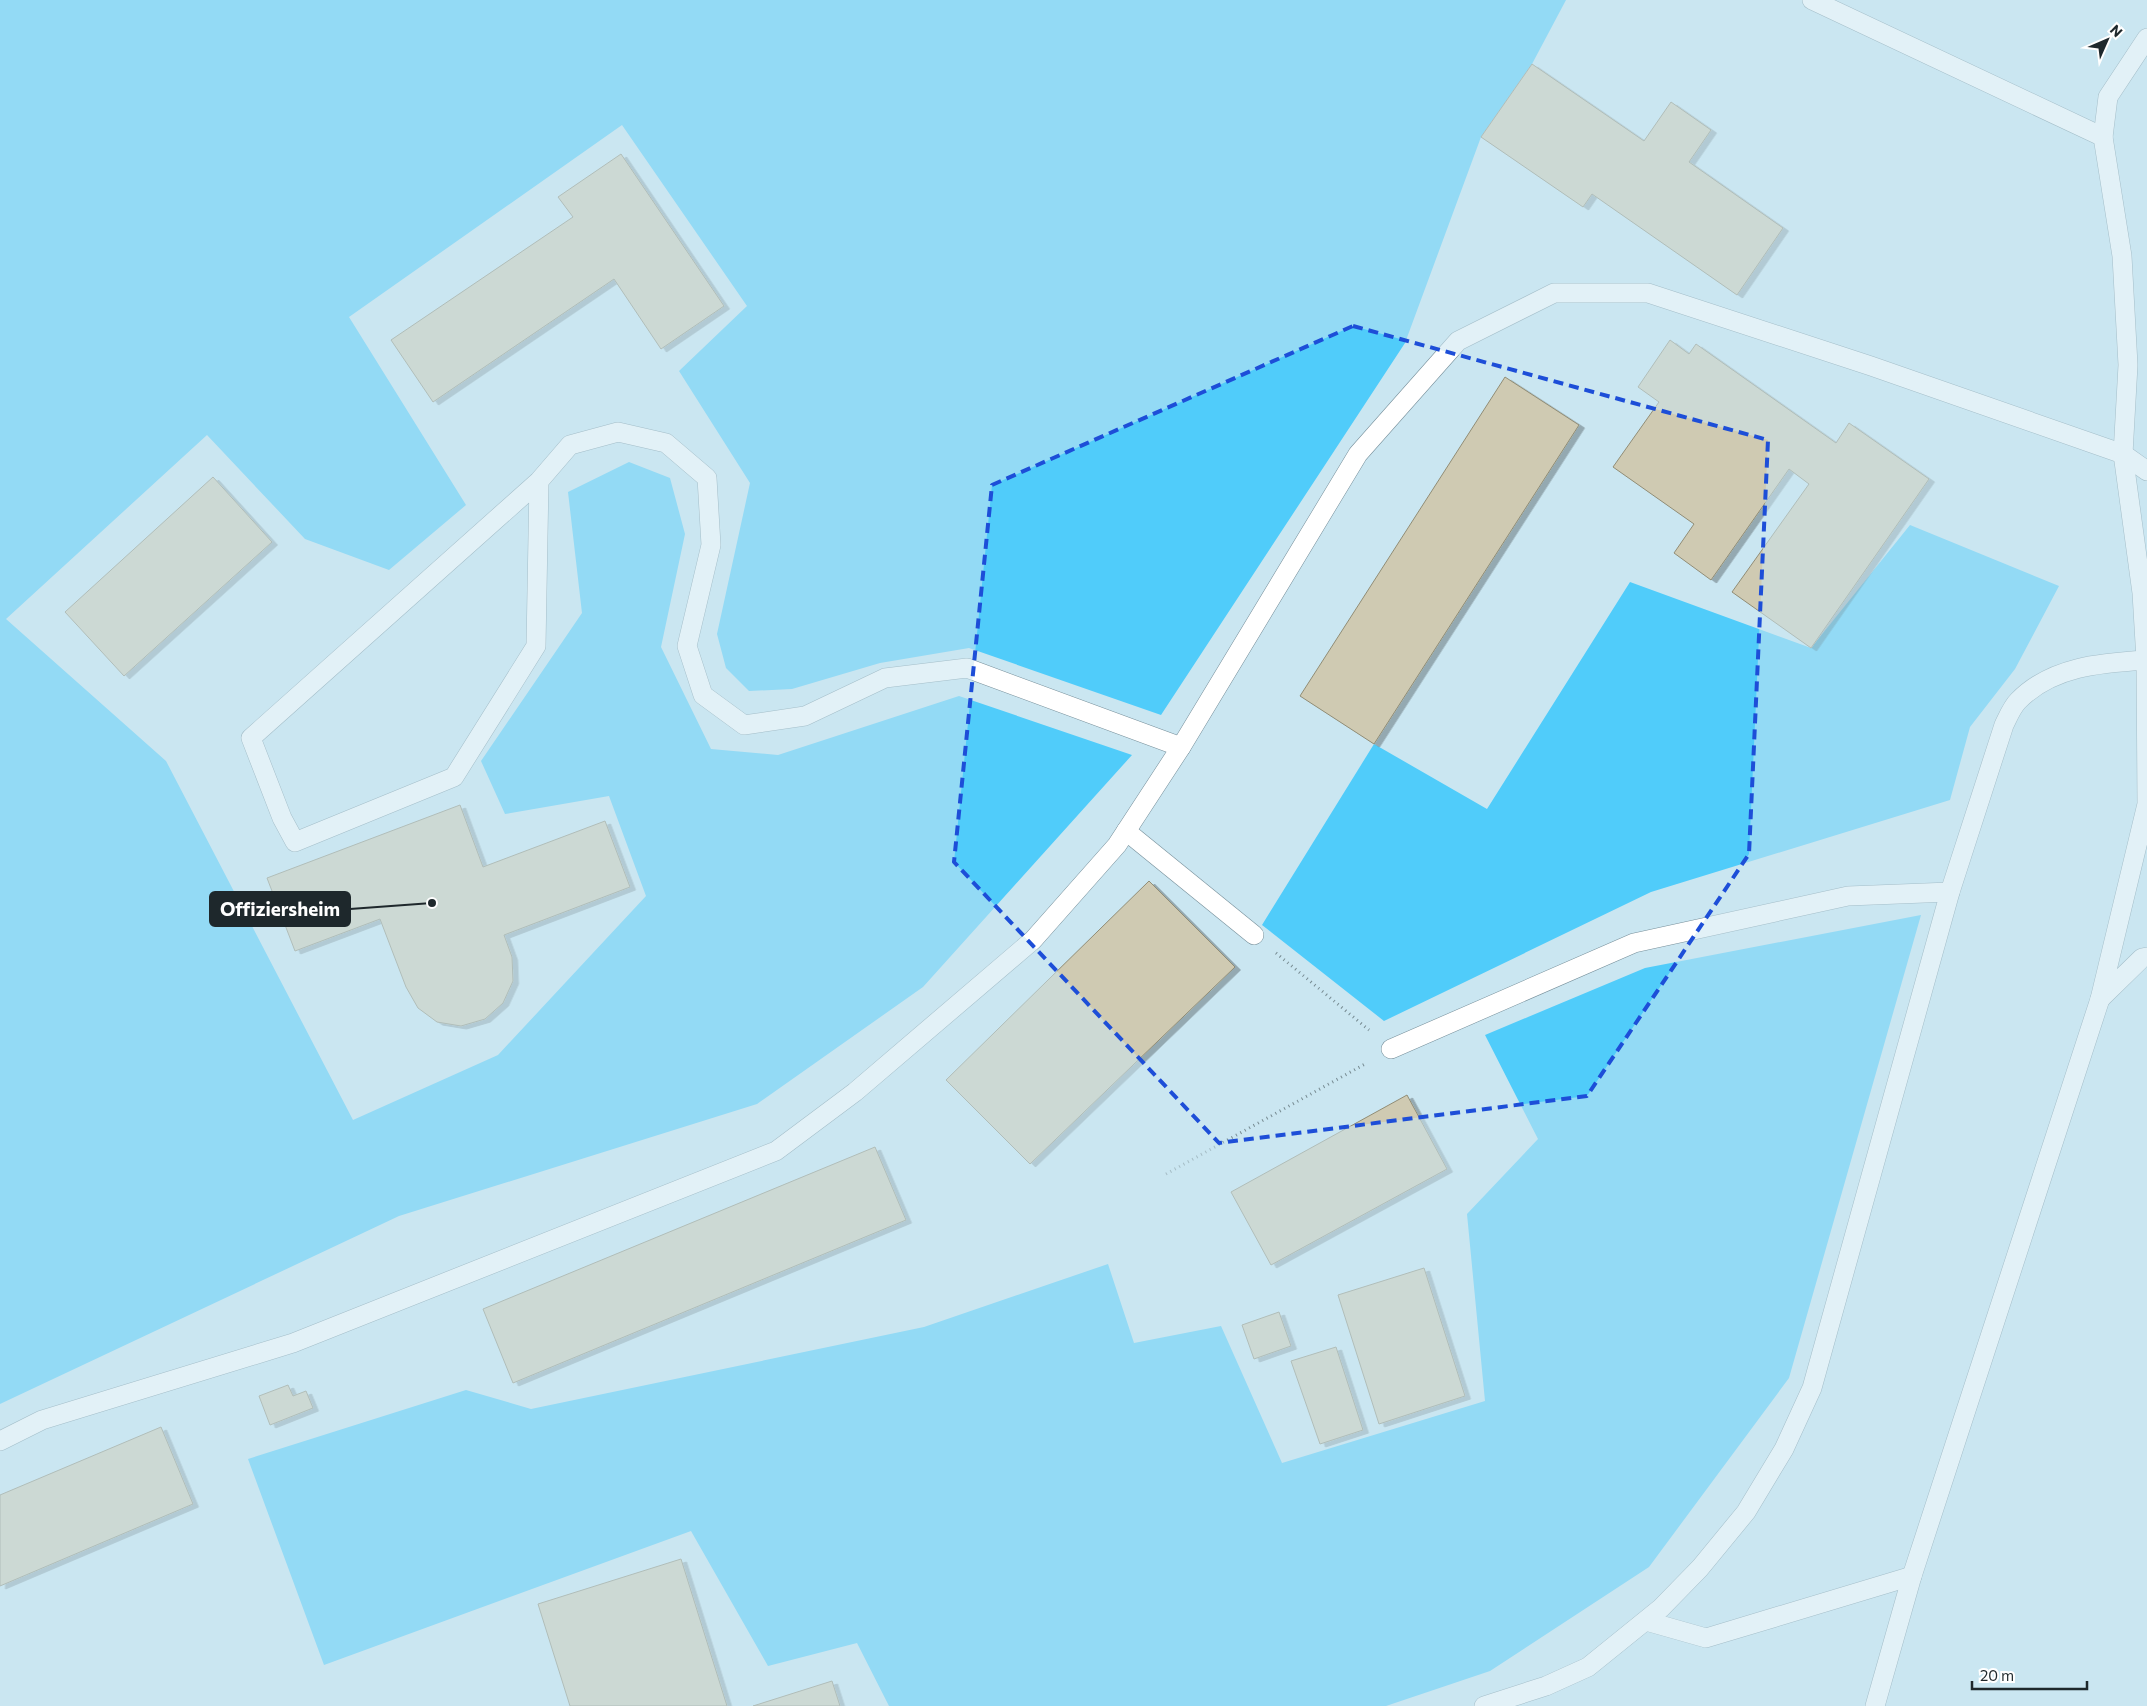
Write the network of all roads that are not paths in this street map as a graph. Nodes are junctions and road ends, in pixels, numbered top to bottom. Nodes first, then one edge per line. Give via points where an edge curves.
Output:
1 (1812, 0) edge
2 (2147, 38) edge
3 (2103, 137) junction
4 (2123, 454) junction
5 (2147, 471) edge
6 (539, 482) junction
7 (2147, 660) edge
8 (1181, 747) junction
9 (2147, 805) edge
10 (1126, 831) junction
11 (1950, 892) junction
12 (1254, 935) road end
13 (2147, 957) edge
14 (2100, 999) junction
15 (1391, 1049) road end
16 (0, 1441) edge
17 (1912, 1576) junction
18 (1646, 1621) junction
19 (1484, 1706) edge
20 (1875, 1706) edge

1 - 3 lane
2 - 3 lane via 2108,97
3 - 4 lane via 2122,256 2128,365
4 - 5 lane
4 - 7 lane via 2137,550
4 - 8 lane via 1872,366 1648,293 1554,293 1458,341 1358,454
6 - 6 lane via 251,738 282,818 295,842 454,777 536,646
6 - 8 lane via 570,445 618,432 666,444 707,478 711,544 687,646 703,695 744,724 805,716 885,678 967,668
7 - 9 lane
7 - 11 lane via 2089,665 2057,674 2016,702 2004,725
8 - 10 lane
9 - 14 lane
10 - 12 lane
10 - 16 lane via 1033,940 855,1092 776,1151 293,1343 42,1420
11 - 15 lane via 1848,896 1634,943
11 - 18 lane via 1812,1388 1784,1449 1746,1512 1700,1568
13 - 14 lane via 2142,958
14 - 17 lane
17 - 18 lane via 1706,1638
17 - 20 lane
18 - 19 lane via 1588,1667 1546,1686

